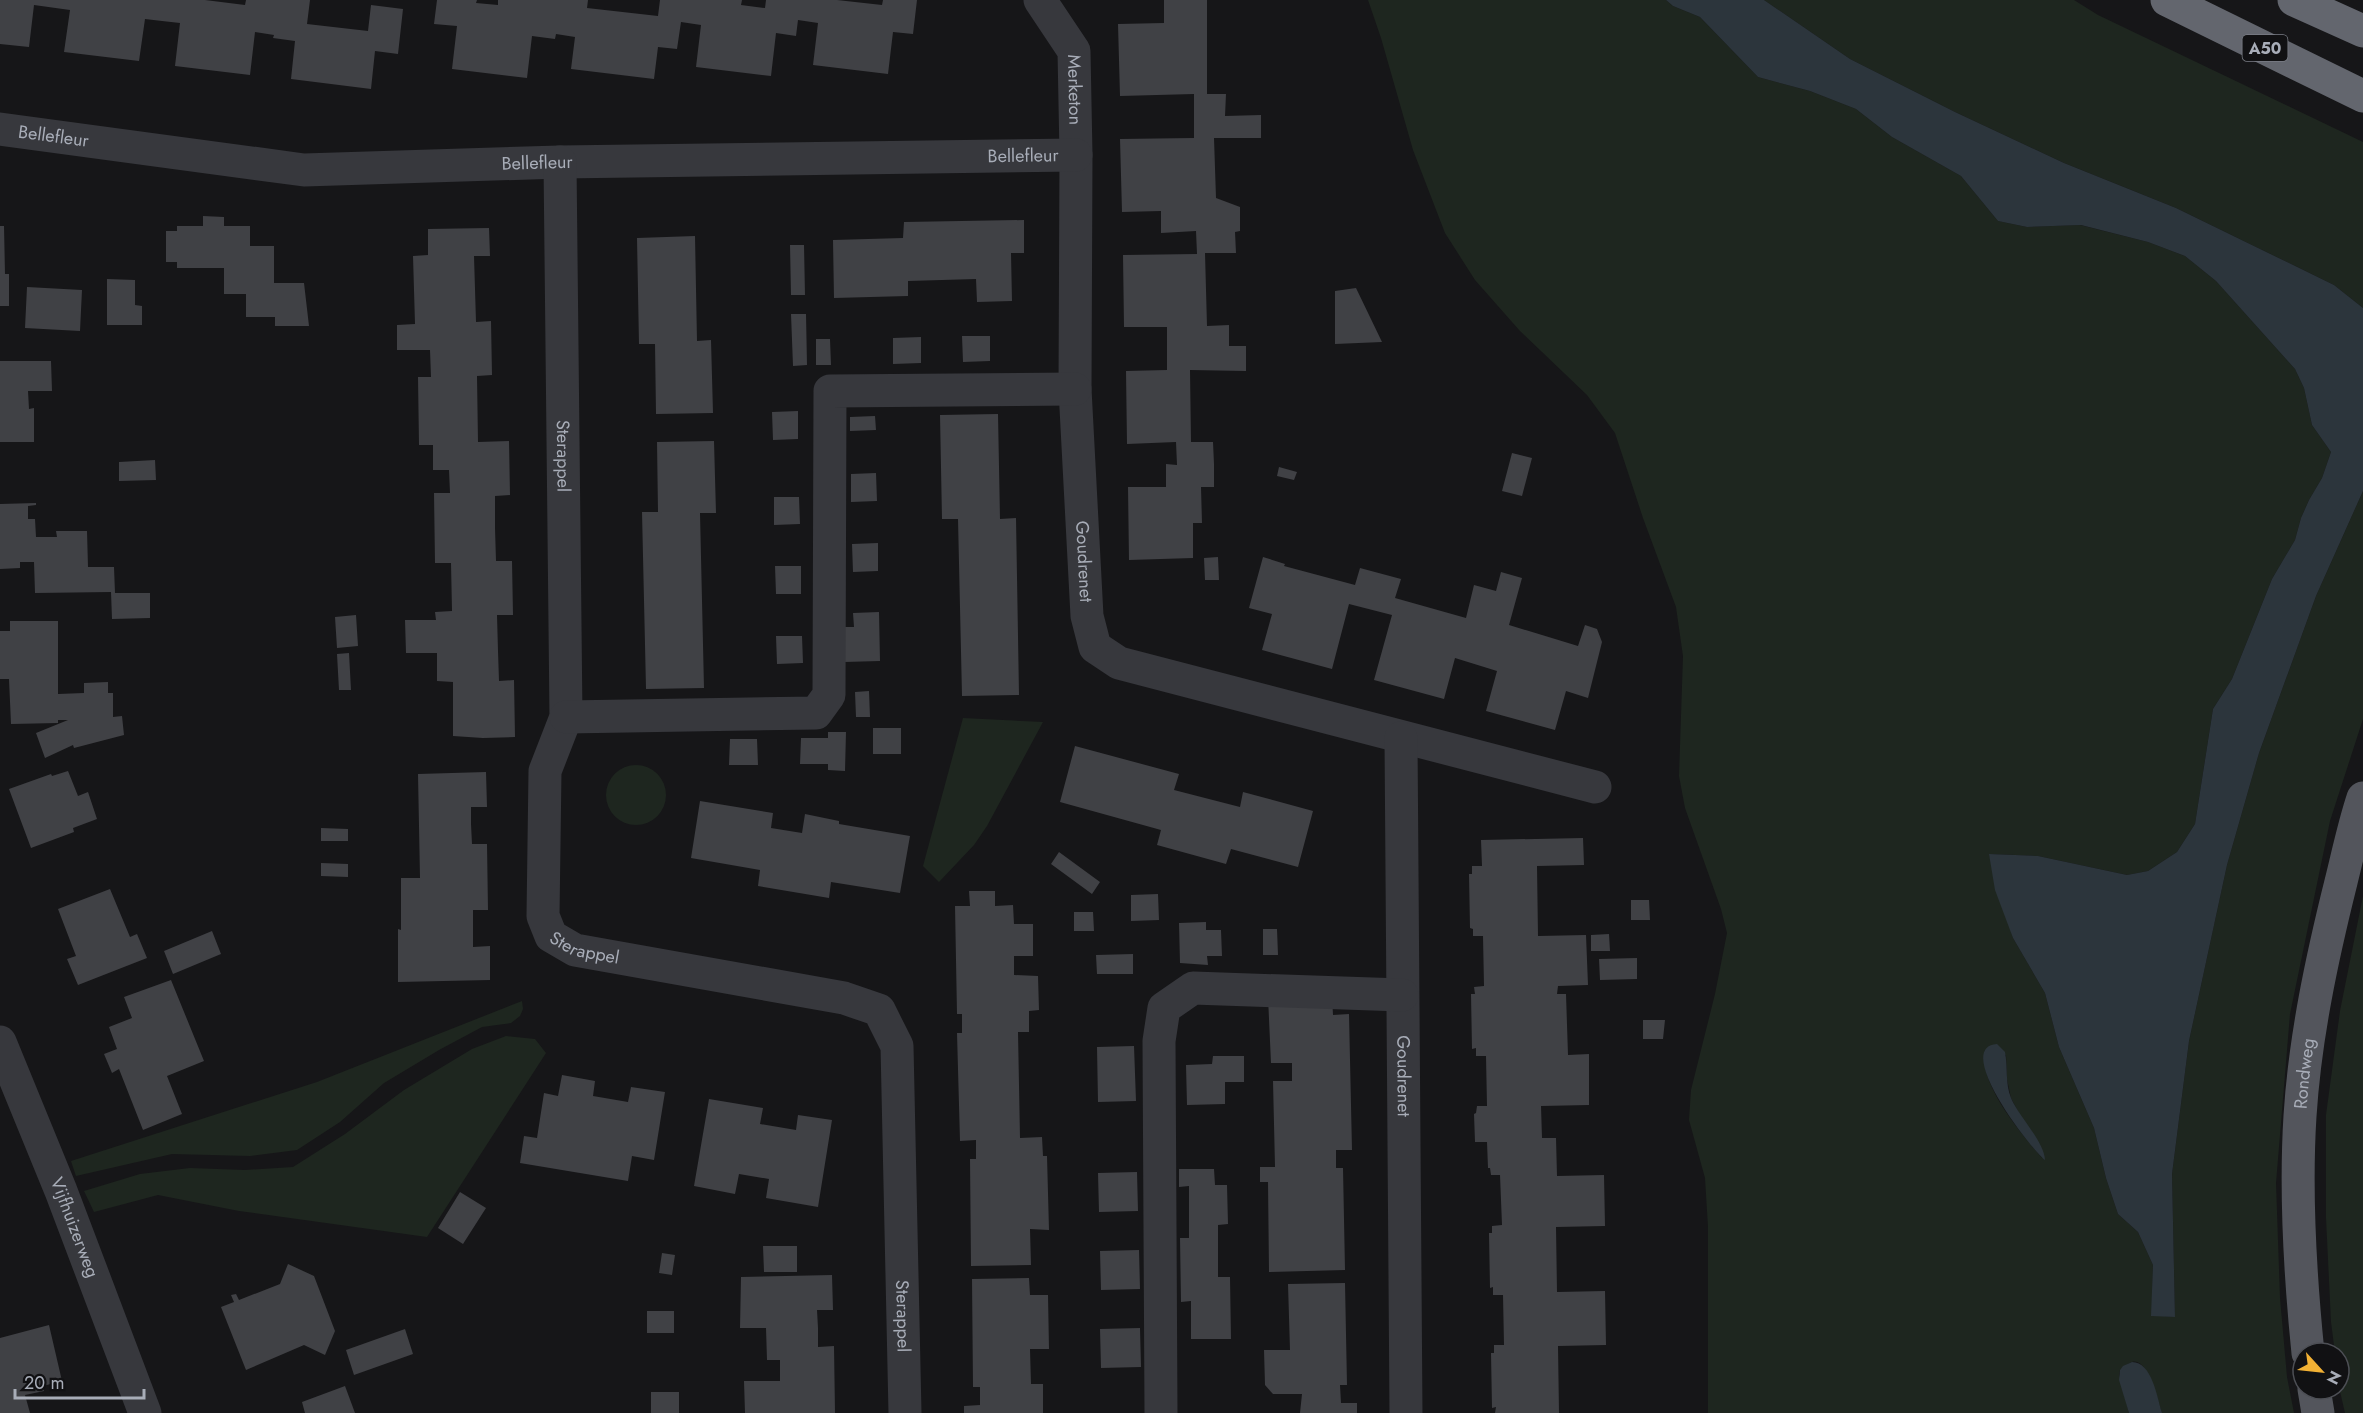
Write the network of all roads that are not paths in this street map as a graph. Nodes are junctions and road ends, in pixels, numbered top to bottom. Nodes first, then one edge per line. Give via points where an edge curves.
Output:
1 (1040, 0) edge
2 (2167, 0) edge
3 (2294, 0) edge
4 (2363, 31) edge
5 (2363, 96) edge
6 (0, 129) edge
7 (1076, 154) junction
8 (560, 162) junction
9 (1075, 389) junction
10 (566, 717) junction
11 (1401, 738) junction
12 (1594, 787) dead end
13 (2363, 798) edge
14 (1402, 995) junction
15 (0, 1042) edge
16 (2307, 1341) edge
17 (145, 1413) edge
18 (905, 1413) edge
19 (1161, 1413) edge
20 (1406, 1413) edge

1 - 7 street, Merketon via 1074,51
2 - 5 highway, A50
3 - 4 highway
6 - 8 street, Bellefleur via 304,170
7 - 8 street, Bellefleur
7 - 9 street, Goudrenet
8 - 10 street, Sterappel
9 - 10 street via 830,391 829,695 816,712
9 - 11 street, Goudrenet via 1087,616 1095,647 1119,663
10 - 18 street, Sterappel via 544,771 543,916 551,936 575,950 844,998 879,1010 884,1019 897,1046
11 - 12 street, Goudrenet
11 - 14 street, Goudrenet
13 - 16 main road, Rondweg via 2331,920 2312,1017 2301,1104 2298,1207
14 - 19 street via 1193,988 1164,1008 1159,1041
14 - 20 street, Goudrenet
15 - 17 street, Vijfhuizerweg

